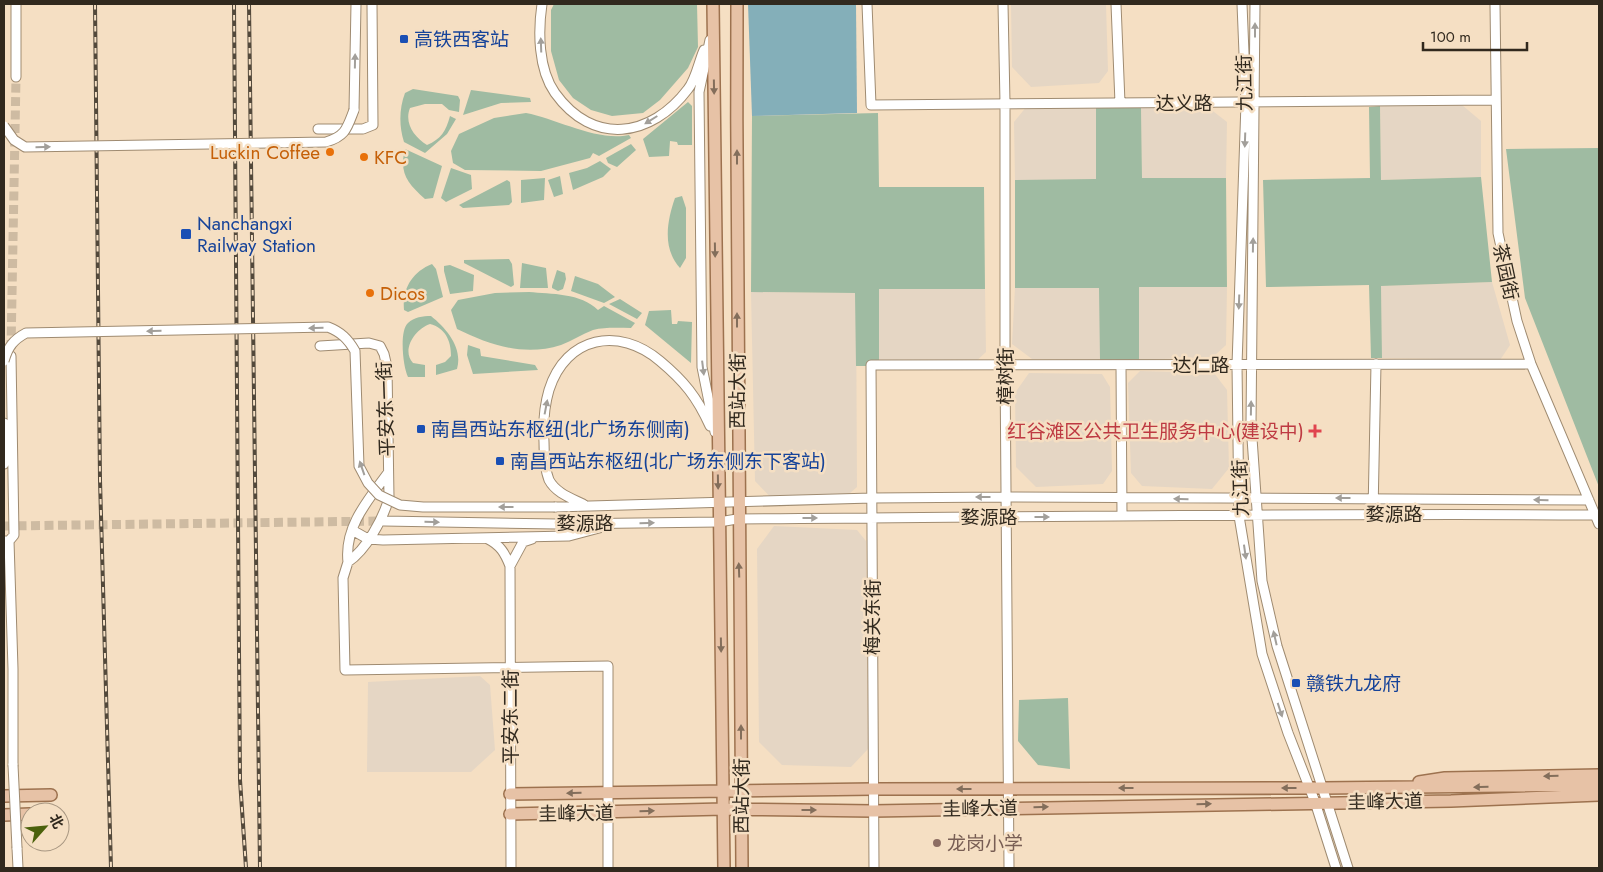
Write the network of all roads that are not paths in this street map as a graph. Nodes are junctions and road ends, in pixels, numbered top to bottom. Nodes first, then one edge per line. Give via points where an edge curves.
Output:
1 (16, 4) edge
2 (356, 4) edge
3 (367, 4) edge
4 (372, 4) edge
5 (542, 4) edge
6 (713, 4) edge
7 (737, 4) edge
8 (867, 4) edge
9 (1003, 4) edge
10 (1116, 4) edge
11 (1242, 4) edge
12 (1255, 4) edge
13 (1495, 4) edge
14 (370, 15) junction
15 (713, 24) junction
16 (16, 76) tunnel mouth
17 (1496, 100) junction
18 (1005, 103) junction
19 (1120, 103) junction
20 (1246, 103) junction
21 (1256, 103) junction
22 (4, 126) edge
23 (318, 129) dead end
24 (320, 346) dead end
25 (8, 359) edge
26 (1376, 364) junction
27 (1531, 364) junction
28 (871, 365) joint
29 (1005, 365) junction
30 (1122, 365) junction
31 (1237, 365) junction
32 (1252, 365) junction
33 (4, 423) edge
34 (717, 442) junction
35 (4, 464) edge
36 (388, 473) junction
37 (1006, 497) junction
38 (872, 498) junction
39 (1122, 498) junction
40 (1373, 498) junction
41 (1240, 499) junction
42 (1256, 499) junction
43 (1589, 500) junction
44 (738, 502) junction
45 (719, 503) junction
46 (585, 505) junction
47 (1373, 513) junction
48 (1595, 515) junction
49 (1122, 516) junction
50 (1240, 516) junction
51 (1256, 516) junction
52 (1006, 517) junction
53 (872, 518) junction
54 (737, 519) junction
55 (384, 521) tunnel mouth
56 (719, 522) junction
57 (616, 523) junction
58 (1599, 524) edge
59 (352, 530) junction
60 (540, 537) junction
61 (485, 538) junction
62 (368, 539) junction
63 (6, 541) edge
64 (348, 562) junction
65 (510, 566) junction
66 (510, 668) junction
67 (9, 669) edge
68 (1599, 775) edge
69 (1599, 785) edge
70 (1390, 786) junction
71 (1309, 788) junction
72 (1322, 788) junction
73 (873, 789) junction
74 (1008, 789) junction
75 (724, 791) junction
76 (741, 791) junction
77 (608, 793) junction
78 (510, 794) junction
79 (51, 795) dead end
80 (1599, 795) edge
81 (4, 796) edge
82 (1399, 801) junction
83 (1315, 802) junction
84 (1328, 802) junction
85 (1599, 803) edge
86 (1008, 807) junction
87 (724, 809) junction
88 (741, 810) junction
89 (873, 811) junction
90 (608, 812) junction
91 (20, 814) edge
92 (510, 814) junction
93 (4, 815) edge
94 (18, 868) edge
95 (511, 868) edge
96 (608, 868) edge
97 (724, 868) edge
98 (742, 868) edge
99 (874, 868) edge
100 (1009, 868) edge
101 (1336, 868) edge
102 (1348, 868) edge

1 - 16 street
22 -> 2 street, bridge via 14,140 25,147 326,142 340,138 354,110
3 - 14 street
4 - 14 street
15 -> 5 street via 690,88 647,123 629,129 606,130 585,123 555,93 540,50
6 - 15 main road, 西站大街
44 -> 7 main road, 西站大街
8 - 18 street, 达义路 via 871,105
9 - 18 street, 樟树街
10 - 19 street
11 - 20 street, 九江街
21 -> 12 street, 九江街
13 - 17 street, 茶园街
14 - 23 street via 373,125 364,129
15 -> 34 main road, 西站大街
17 - 21 street, 达义路 via 1372,99
17 - 27 street, 茶园街 via 1498,233 1517,321
18 - 19 street, 达义路
18 - 29 street, 樟树街
19 - 20 street, 达义路
20 - 21 street, 达义路
20 -> 31 street, 九江街
32 -> 21 street, 九江街
24 - 36 street, 平安东一街 via 368,343 380,346 387,367
46 -> 25 street, 婺源路, bridge via 423,507 400,505 379,495 359,466 355,351 348,339 328,327 26,333 14,340 8,349
25 - 63 street via 14,535
26 - 27 street, 达仁路
26 - 32 street, 达仁路
26 - 40 street
27 - 43 street, 茶园街
28 - 29 street, 达仁路
28 - 38 street, 梅关东街
29 - 30 street, 达仁路
29 - 37 street, 樟树街
30 - 31 street, 达仁路
30 - 39 street
31 - 32 street, 达仁路
31 - 41 street, 九江街
42 -> 32 street, 九江街 via 1251,424
33 - 35 street
34 -> 45 main road, 西站大街
46 -> 34 street via 561,493 550,480 543,421 549,390 558,371 572,354 589,344 617,339 634,343 651,353 679,377 698,400
36 - 59 street
36 - 62 street via 389,498 384,515
37 -> 38 street, 婺源路
37 - 39 street, 婺源路
37 - 52 street, 樟树街
38 - 44 street, 婺源路
38 - 53 street, 梅关东街
41 -> 39 street, 婺源路
39 - 49 street
40 -> 42 street, 婺源路
43 -> 40 street, 婺源路
40 - 47 street
41 - 42 street, 婺源路
41 - 50 street, 九江街
42 - 51 street, 九江街
43 - 48 street, 茶园街
44 - 45 street, 婺源路
44 - 54 main road, 西站大街
45 - 46 street, 婺源路
45 - 56 main road, 西站大街
47 - 48 street, 婺源路
47 - 51 street, 婺源路
48 - 58 street, 茶园街
49 - 50 street, 婺源路
52 -> 49 street, 婺源路
50 - 51 street, 婺源路
50 -> 71 street, 九江街 via 1262,654
72 -> 51 street, 九江街 via 1277,646 1262,581
52 - 53 street, 婺源路
52 - 74 street, 樟树街
54 -> 53 street, 婺源路
53 - 73 street, 梅关东街
54 - 56 street, 婺源路
76 -> 54 main road, 西站大街
55 -> 57 street, 婺源路
57 -> 56 street, 婺源路
56 -> 75 main road, 西站大街
57 - 60 street via 569,536
59 - 62 street
59 - 64 street via 346,548
60 - 61 street
60 - 65 street via 523,542
61 - 62 street
61 - 65 street via 497,543
62 - 64 street via 359,555
63 - 67 street
64 - 66 street via 343,578 345,670
65 - 66 street, 平安东二街
66 - 77 street via 608,666
66 - 78 street, 平安东二街
67 - 94 street, bridge
68 -> 70 main road via 1445,778
69 -> 70 main road
70 - 72 main road, 圭峰大道
71 - 72 main road, 圭峰大道
71 -> 74 main road, 圭峰大道
71 - 83 street, 九江街
72 - 84 street, 九江街
74 -> 73 main road, 圭峰大道
73 - 76 main road, 圭峰大道
73 - 89 street, 梅关东街
74 - 86 street, 樟树街
75 - 76 main road, 圭峰大道
75 - 77 main road, 圭峰大道
75 - 87 main road, 西站大街
76 - 88 main road, 西站大街
77 -> 78 main road, 圭峰大道
77 - 90 street
78 - 92 street, 平安东二街
79 - 81 main road
80 - 82 main road, 圭峰大道
82 - 84 main road, 圭峰大道
82 - 85 main road via 1442,807
83 - 84 main road, 圭峰大道
86 -> 83 main road, 圭峰大道
83 - 101 street, 九江街
84 - 102 street, 九江街
86 - 89 main road, 圭峰大道
86 - 100 street, 樟树街
87 - 88 main road, 圭峰大道
90 -> 87 main road, 圭峰大道
87 - 97 main road, 西站大街
88 -> 89 main road, 圭峰大道
88 - 98 main road, 西站大街
89 - 99 street, 梅关东街
90 - 92 main road, 圭峰大道
90 - 96 street
91 - 93 main road
92 - 95 street, 平安东二街

